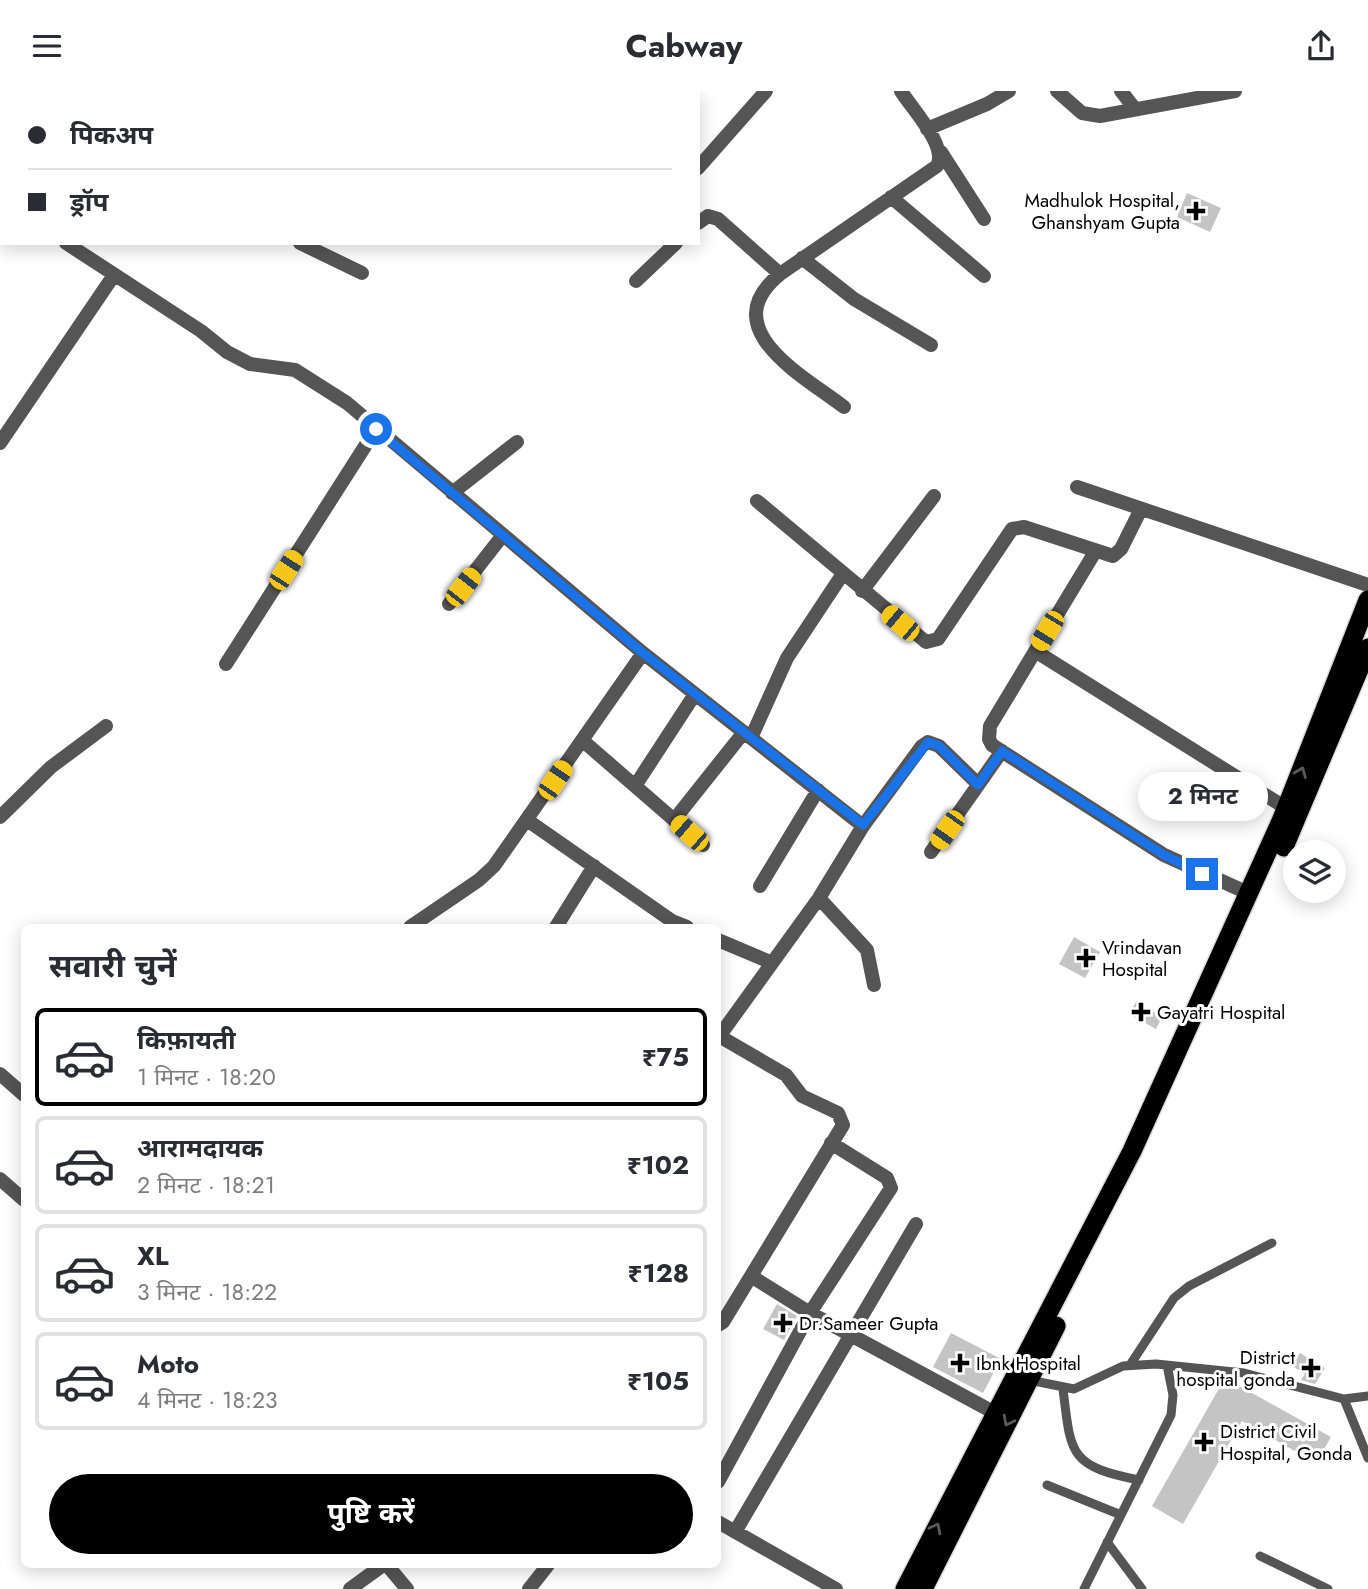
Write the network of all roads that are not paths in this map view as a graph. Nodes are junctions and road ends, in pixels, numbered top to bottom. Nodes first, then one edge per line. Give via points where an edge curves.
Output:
1 (766, 91) edge
2 (901, 91) edge
3 (1009, 91) edge
4 (1057, 91) edge
5 (1121, 91) edge
6 (1234, 91) edge
7 (1135, 110) junction
8 (927, 129) junction
9 (700, 145) edge
10 (715, 148) junction
11 (941, 152) junction
12 (700, 166) edge
13 (891, 197) junction
14 (984, 219) dead end
15 (700, 222) edge
16 (69, 245) edge
17 (304, 245) edge
18 (674, 245) edge
19 (802, 258) junction
20 (362, 273) dead end
21 (780, 274) junction
22 (114, 275) junction
23 (984, 276) dead end
24 (636, 281) dead end
25 (931, 345) dead end
26 (844, 407) dead end
27 (376, 429) junction
28 (517, 442) dead end
29 (0, 443) edge
30 (1077, 487) dead end
31 (452, 493) junction
32 (934, 496) dead end
33 (757, 501) dead end
34 (1140, 509) junction
35 (503, 535) junction
36 (1095, 552) junction
37 (842, 575) junction
38 (1368, 585) edge
39 (862, 591) junction
40 (1368, 600) edge
41 (449, 604) dead end
42 (1368, 648) edge
43 (1035, 650) junction
44 (643, 653) junction
45 (226, 664) dead end
46 (695, 694) junction
47 (106, 726) dead end
48 (748, 735) junction
49 (582, 740) junction
50 (1002, 751) junction
51 (978, 785) junction
52 (635, 786) junction
53 (818, 790) junction
54 (1286, 808) junction
55 (0, 817) edge
56 (527, 820) junction
57 (674, 820) junction
58 (863, 825) junction
59 (704, 845) dead end
60 (931, 852) dead end
61 (594, 866) junction
62 (760, 886) dead end
63 (1248, 893) junction
64 (819, 898) junction
65 (414, 924) edge
66 (558, 924) edge
67 (680, 924) edge
68 (721, 941) edge
69 (770, 962) junction
70 (874, 985) dead end
71 (721, 1033) edge
72 (721, 1039) edge
73 (0, 1074) edge
74 (21, 1092) edge
75 (831, 1143) junction
76 (0, 1179) edge
77 (21, 1197) edge
78 (916, 1224) dead end
79 (1272, 1243) dead end
80 (751, 1276) junction
81 (810, 1313) junction
82 (721, 1323) edge
83 (850, 1335) junction
84 (1130, 1365) junction
85 (1167, 1365) junction
86 (1029, 1380) junction
87 (1063, 1389) junction
88 (1368, 1396) edge
89 (1344, 1399) junction
90 (995, 1413) junction
91 (1368, 1458) edge
92 (721, 1476) edge
93 (1139, 1480) junction
94 (1047, 1485) dead end
95 (1121, 1515) junction
96 (721, 1524) edge
97 (735, 1532) junction
98 (1107, 1542) junction
99 (1260, 1556) dead end
100 (381, 1568) edge
101 (388, 1568) edge
102 (546, 1568) edge
103 (350, 1589) edge
104 (407, 1589) edge
105 (529, 1589) edge
106 (836, 1589) edge
107 (905, 1589) edge
108 (923, 1589) edge
109 (1084, 1589) edge
110 (1142, 1589) edge
111 (1328, 1589) edge

1 - 10 street
2 - 8 street
3 - 8 street
4 - 7 street via 1086,115
5 - 7 street
6 - 7 street
8 - 11 street
9 - 10 street
10 - 12 street
11 - 13 street via 937,166
11 - 14 street
13 - 19 street
13 - 23 street
15 - 21 street via 708,216 718,219
16 - 22 street
17 - 20 street
18 - 24 street
19 - 21 street
19 - 25 street via 854,299
21 - 26 street via 757,305 755,318 761,338
22 - 27 street via 223,350 248,363 295,370 347,403
22 - 29 street
27 - 31 street
27 - 45 street
28 - 31 street
30 - 34 street
31 - 35 street
32 - 39 street
33 - 37 street
34 - 36 street via 1118,554
34 - 38 street
35 - 41 street
35 - 44 street
36 - 39 street via 1017,526 932,642 919,638
36 - 43 street
37 - 39 street
37 - 48 street via 787,658
54 -> 40 highway
42 - 86 highway via 1307,797 1149,1138
43 - 50 street via 990,726 989,739
43 - 54 street
44 - 46 street
44 - 49 street
46 - 48 street
46 - 52 street
47 - 55 street via 51,767
48 - 53 street
48 - 57 street
49 - 52 street
49 - 56 street
50 - 51 street
50 - 63 street via 1164,855
51 - 58 street via 939,746 928,742
51 - 60 street
52 - 57 street
53 - 58 street
53 - 62 street
54 - 63 highway
56 - 61 street
56 - 65 street via 480,880
57 - 59 street
58 - 64 street
61 - 66 street
61 - 67 street
63 - 90 highway via 1132,1151
64 - 69 street
64 - 70 street via 867,950
68 - 69 street
69 - 71 street
72 - 75 street via 786,1075 802,1096 838,1113 843,1125
73 - 74 street
75 - 80 street
75 - 81 street via 887,1178 891,1188
76 - 77 street
78 - 83 street
79 - 84 lane via 1174,1298
80 - 81 street
80 - 82 street
81 - 83 street
81 - 92 street
83 - 90 street
83 - 97 street
84 - 85 lane
84 - 87 lane via 1074,1389
85 - 89 lane via 1244,1373
85 - 93 lane via 1173,1395 1171,1415
86 - 87 lane
86 -> 108 highway
87 - 93 lane via 1076,1455 1088,1466
88 - 89 lane
89 - 91 lane
107 -> 90 highway
93 - 95 lane
94 - 95 lane
95 - 98 lane
96 - 97 street
97 - 106 street
98 - 109 lane
98 - 110 lane
99 - 111 lane
100 - 103 street
101 - 104 street
102 - 105 street

